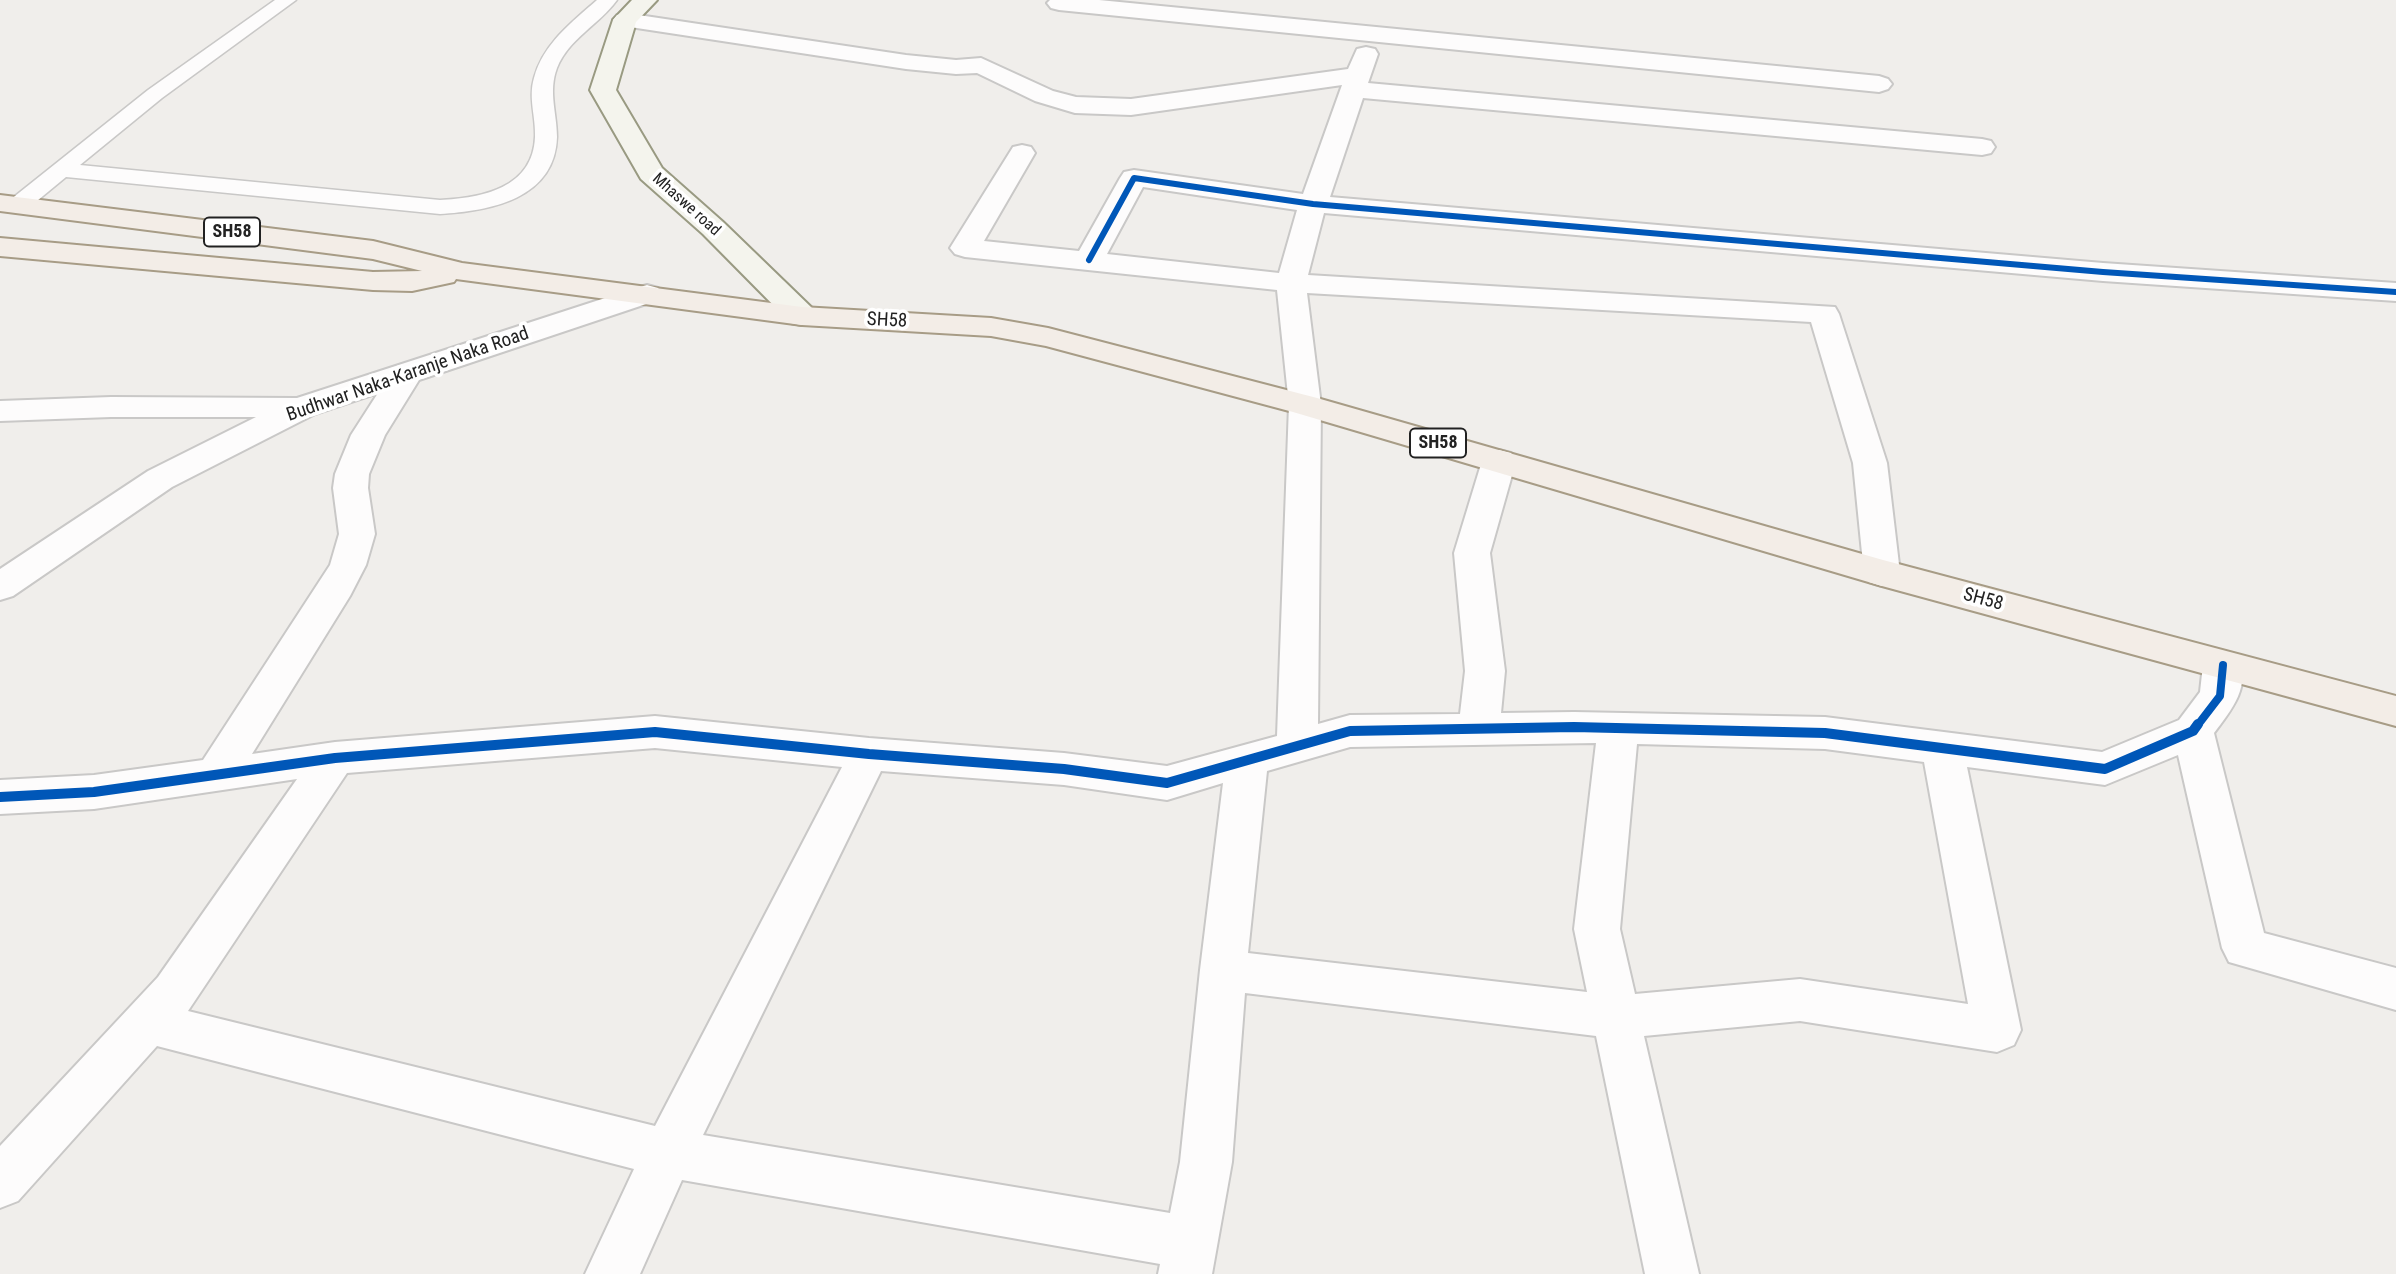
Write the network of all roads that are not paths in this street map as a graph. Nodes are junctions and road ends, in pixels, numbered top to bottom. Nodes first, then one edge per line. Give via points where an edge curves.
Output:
1 (287, 0) edge
2 (645, 0) edge
3 (1062, 0) edge
4 (616, 10) edge
5 (1374, 33) junction
6 (1355, 82) junction
7 (1879, 84) dead end
8 (1982, 148) dead end
9 (1022, 153) dead end
10 (59, 170) junction
11 (9, 204) edge
12 (1314, 204) junction
13 (0, 247) edge
14 (1089, 260) junction
15 (462, 272) junction
16 (1291, 283) junction
17 (2396, 292) edge
18 (647, 294) junction
19 (802, 316) junction
20 (406, 374) junction
21 (1305, 405) junction
22 (303, 407) junction
23 (0, 411) edge
24 (1499, 461) junction
25 (1882, 573) junction
26 (0, 587) edge
27 (2223, 665) junction
28 (2396, 711) edge
29 (1479, 729) junction
30 (1618, 729) junction
31 (2193, 731) junction
32 (1297, 746) junction
33 (1942, 748) junction
34 (869, 754) junction
35 (335, 758) junction
36 (1247, 760) junction
37 (216, 775) junction
38 (0, 797) edge
39 (1223, 970) junction
40 (2396, 989) edge
41 (1616, 1017) junction
42 (147, 1022) junction
43 (668, 1153) junction
44 (0, 1183) edge
45 (1188, 1259) edge
46 (612, 1274) edge
47 (1672, 1274) edge

1 - 10 lane via 155,93
2 - 4 street, Mhaswe road
3 - 5 street via 1059,3
4 - 6 street via 905,62 981,65 1044,96 1096,107
4 - 10 lane via 569,35 553,54 541,96 545,156 537,173 497,200 440,207
4 - 19 street, Mhaswe road via 603,90 651,173
5 - 6 street
5 - 7 street
6 - 8 street
6 - 12 street
9 - 14 street via 965,248
10 - 11 lane
11 - 15 main road, SH58 / SH58 via 373,250
12 - 14 street via 1134,178
12 - 16 street
12 - 17 street via 2103,272
13 - 15 main road, SH58 / SH58 via 373,281 412,282
14 - 16 street
15 - 18 main road, SH58 / SH58
16 - 21 street
16 - 25 street via 1825,314 1870,463
18 - 19 main road, SH58 / SH58
18 - 20 street, Budhwar Naka-Karanje Naka Road
19 - 21 main road, SH58 / SH58 via 1003,329
20 - 22 street, Budhwar Naka-Karanje Naka Road
20 - 37 street via 352,471 349,495 357,527 352,558
21 - 24 main road, SH58 / SH58
21 - 32 street
22 - 23 street
22 - 26 street, Budhwar Naka-Karanje Naka Road via 160,479
24 - 25 main road, SH58 / SH58
24 - 29 street via 1472,554 1485,671
25 - 27 main road, SH58 / SH58
27 - 28 main road, SH58 / SH58
27 - 31 street via 2220,696
29 - 30 street
29 - 32 street via 1350,731
30 - 33 street via 1825,733
30 - 41 street via 1597,929
31 - 33 street via 2105,768
31 - 40 street via 2245,948
32 - 36 street
33 - 41 street via 1997,1030 1800,1000
34 - 35 street via 655,732
34 - 36 street via 1064,769 1167,783
34 - 43 street
35 - 37 street
35 - 42 street via 175,992
36 - 39 street
37 - 38 street via 94,792
39 - 41 street
39 - 45 street via 1206,1162
41 - 47 street
42 - 43 street
42 - 44 street
43 - 45 street
43 - 46 street

